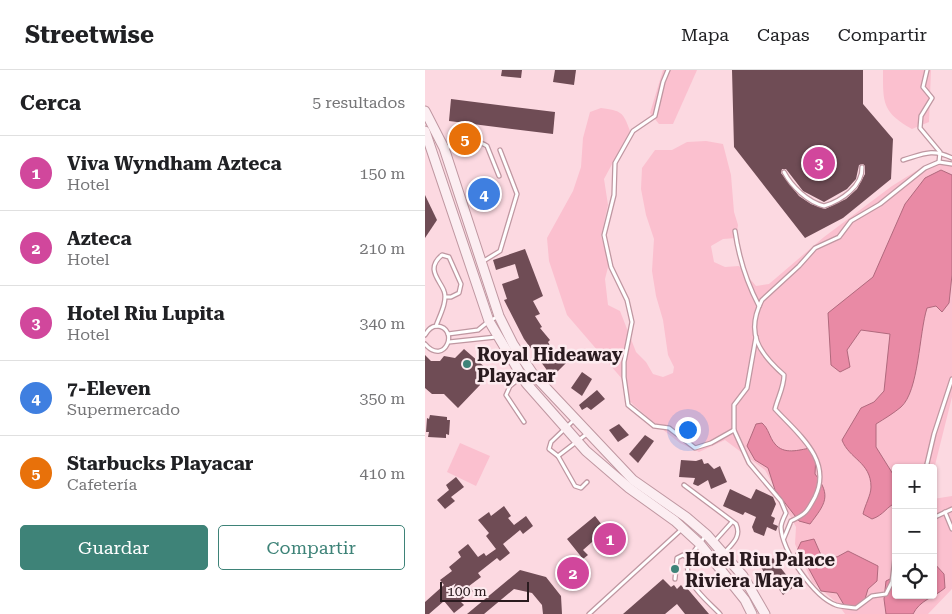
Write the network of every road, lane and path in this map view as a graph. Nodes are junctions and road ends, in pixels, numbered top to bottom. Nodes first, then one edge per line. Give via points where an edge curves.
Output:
1 (668, 70) edge
2 (927, 70) edge
3 (425, 111) edge
4 (425, 131) edge
5 (444, 148) junction
6 (500, 150) dead end
7 (940, 152) junction
8 (952, 158) edge
9 (903, 160) dead end
10 (939, 162) junction
11 (952, 164) edge
12 (863, 167) dead end
13 (784, 172) dead end
14 (453, 174) junction
15 (499, 176) dead end
16 (441, 180) junction
17 (735, 231) dead end
18 (482, 262) junction
19 (428, 272) dead end
20 (430, 278) dead end
21 (445, 297) junction
22 (759, 306) junction
23 (499, 316) junction
24 (489, 321) junction
25 (435, 326) junction
26 (448, 334) junction
27 (425, 335) edge
28 (498, 337) junction
29 (756, 337) junction
30 (449, 342) junction
31 (425, 344) edge
32 (513, 344) junction
33 (505, 349) junction
34 (522, 376) junction
35 (952, 379) edge
36 (576, 419) junction
37 (523, 422) dead end
38 (566, 428) junction
39 (734, 430) junction
40 (588, 432) junction
41 (578, 442) junction
42 (558, 456) junction
43 (927, 464) edge
44 (587, 482) dead end
45 (631, 484) junction
46 (684, 485) dead end
47 (952, 509) edge
48 (945, 512) junction
49 (937, 516) edge
50 (732, 522) junction
51 (683, 528) junction
52 (952, 530) edge
53 (707, 534) junction
54 (784, 538) junction
55 (713, 542) junction
56 (699, 544) junction
57 (723, 553) junction
58 (895, 554) edge
59 (689, 559) junction
60 (675, 579) dead end
61 (856, 608) junction
62 (589, 614) edge
63 (720, 614) edge
64 (752, 614) edge
65 (765, 614) edge
66 (858, 614) edge

1 - 39 lane via 655,116 633,131 615,163 614,195 604,235 611,267 627,300 632,322 624,362 628,405 654,426 669,428 695,448
2 - 7 lane via 923,87 931,98 921,116 919,128
3 - 5 main road
4 - 16 main road
5 - 14 main road
5 - 15 lane via 473,142 484,144
6 - 18 lane via 517,198 500,251
7 - 8 lane
7 - 9 lane via 932,151
7 - 10 lane
10 - 11 lane
10 - 22 lane via 925,168 880,204 851,221 839,238 815,248
12 - 13 lane via 861,179 855,187 842,198 824,206 808,198
14 - 16 main road
14 - 18 main road
16 - 24 main road
17 - 22 lane via 746,282
18 - 23 main road
19 - 21 lane via 437,257 449,257 461,289 451,297
20 - 21 lane via 441,287
21 - 25 lane
22 - 29 lane
23 - 24 lane
23 - 32 main road
24 - 26 lane via 478,330
24 - 28 main road
25 - 26 lane
25 - 27 lane
26 - 30 lane
28 - 30 lane
28 - 33 main road
29 - 39 lane via 747,388 734,405
29 - 54 lane via 764,358 784,375 784,385 775,409 818,458 818,490 807,514 791,521
30 - 31 lane via 438,351 430,350
32 - 33 main road
32 - 36 main road via 533,374
33 - 34 main road
34 - 37 lane via 510,386 506,396
34 - 38 main road
35 - 43 lane
36 - 38 lane
36 - 40 main road
38 - 41 main road
38 - 42 lane via 549,445 549,449
39 - 54 lane via 749,463 781,501 786,512 780,526
40 - 41 lane
40 - 45 main road
41 - 42 lane
41 - 45 main road
42 - 44 lane via 575,486 581,488
45 - 51 main road
45 - 53 main road via 686,517
46 - 50 lane
47 - 48 lane
48 - 49 lane
48 - 52 lane
50 - 55 lane
50 - 57 lane via 738,529 736,540
51 - 56 main road
51 - 62 lane
53 - 55 main road
53 - 56 lane
54 - 61 lane via 800,571 815,592 836,605
55 - 57 main road
56 - 59 lane
56 - 64 main road via 745,600
57 - 65 main road via 743,576
58 - 61 lane via 886,594 872,596
59 - 60 lane via 683,555 677,558
59 - 63 lane via 687,572 690,581
61 - 66 lane

